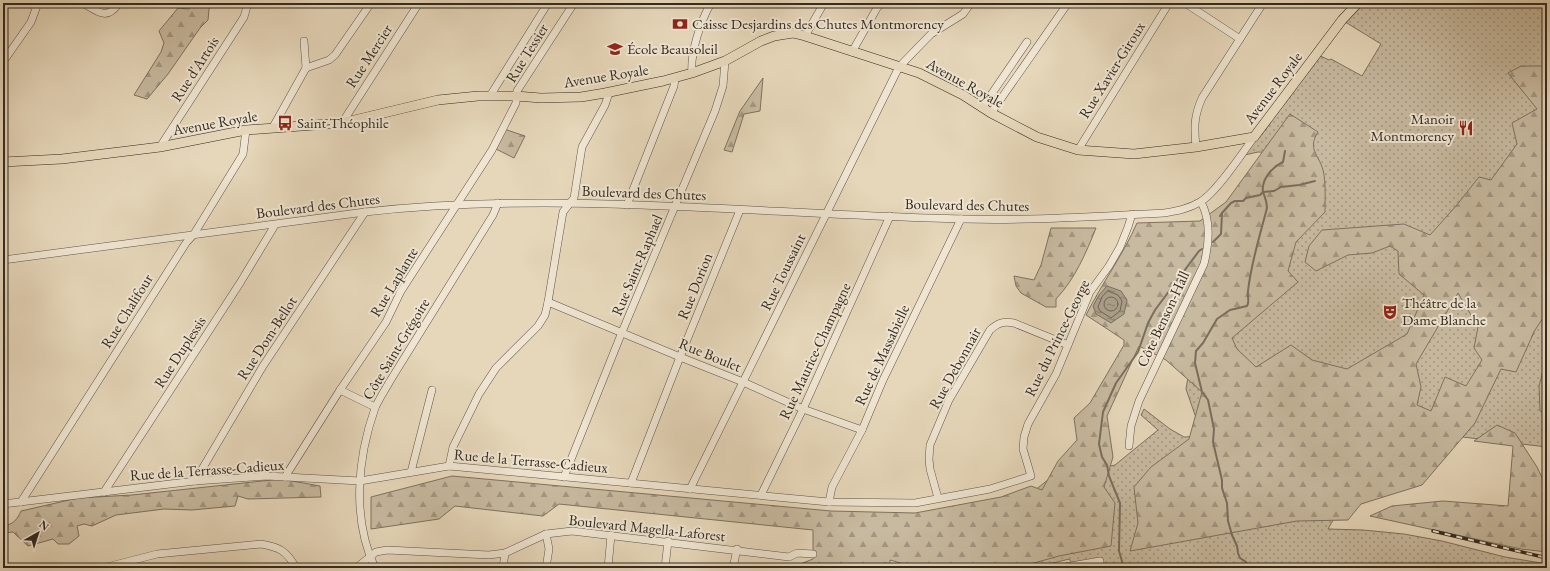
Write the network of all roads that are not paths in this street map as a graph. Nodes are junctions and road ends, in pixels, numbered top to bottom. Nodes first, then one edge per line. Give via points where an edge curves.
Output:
1 (38, 3) edge
2 (83, 3) edge
3 (119, 3) edge
4 (248, 3) edge
5 (371, 3) edge
6 (419, 3) edge
7 (548, 3) edge
8 (574, 3) edge
9 (711, 3) edge
10 (824, 3) edge
11 (882, 3) edge
12 (971, 3) edge
13 (1068, 3) edge
14 (1169, 3) edge
15 (1185, 3) edge
16 (1263, 3) edge
17 (1358, 3) edge
18 (805, 36) junction
19 (1240, 39) junction
20 (304, 41) dead end
21 (1027, 42) dead end
22 (852, 52) junction
23 (726, 61) junction
24 (3, 62) edge
25 (898, 67) junction
26 (306, 68) junction
27 (692, 73) junction
28 (675, 78) junction
29 (609, 92) junction
30 (490, 96) junction
31 (516, 96) junction
32 (982, 108) junction
33 (991, 113) junction
34 (342, 123) junction
35 (273, 128) junction
36 (246, 130) junction
37 (1254, 137) junction
38 (160, 147) junction
39 (1196, 147) junction
40 (1078, 150) junction
41 (3, 162) edge
42 (1201, 202) junction
43 (498, 203) junction
44 (570, 203) junction
45 (626, 204) junction
46 (456, 205) junction
47 (676, 207) junction
48 (740, 210) junction
49 (364, 212) junction
50 (825, 213) junction
51 (1132, 214) junction
52 (890, 216) junction
53 (961, 220) junction
54 (275, 224) junction
55 (194, 234) junction
56 (3, 260) edge
57 (548, 302) junction
58 (622, 332) junction
59 (1068, 346) junction
60 (680, 357) junction
61 (743, 382) junction
62 (340, 390) junction
63 (432, 390) dead end
64 (376, 408) junction
65 (803, 408) junction
66 (862, 430) junction
67 (1129, 446) dead end
68 (449, 466) junction
69 (412, 472) junction
70 (285, 476) junction
71 (564, 476) junction
72 (1031, 476) joint
73 (196, 481) junction
74 (360, 481) junction
75 (631, 483) junction
76 (690, 489) junction
77 (104, 492) junction
78 (761, 495) junction
79 (938, 498) junction
80 (21, 502) junction
81 (830, 502) junction
82 (3, 504) edge
83 (546, 534) junction
84 (611, 534) junction
85 (668, 541) junction
86 (737, 550) junction
87 (505, 553) junction
88 (813, 554) dead end
89 (369, 557) junction
90 (1100, 561) dead end
91 (103, 568) edge
92 (296, 568) edge
93 (356, 568) edge
94 (375, 568) edge
95 (503, 568) edge
96 (546, 568) edge
97 (608, 568) edge
98 (665, 568) edge
99 (734, 568) edge
100 (1059, 568) edge

1 - 24 street via 31,22
2 - 3 street via 104,14 111,13
4 - 38 street, Rue d'Artois via 244,17
5 - 26 street via 335,55 329,60
6 - 34 street, Rue Mercier
7 - 30 street
8 - 31 street, Rue Tessier
9 - 27 street via 704,16 697,41
10 - 18 street
11 - 22 street
12 - 25 street, Rue Toussaint via 964,14 930,34
13 - 33 street
14 - 40 street, Rue Xavier-Giroux
15 - 19 street
16 - 19 street
17 - 37 main road, Avenue Royale via 1342,20
18 - 22 main road, Avenue Royale
18 - 23 main road, Avenue Royale via 793,33 774,36
19 - 39 street via 1196,110
20 - 26 street
21 - 32 street
22 - 25 main road, Avenue Royale
23 - 27 main road, Avenue Royale
23 - 47 street, Rue Saint-Raphael via 723,86 715,111
25 - 32 main road, Avenue Royale via 919,73 963,95
25 - 50 street, Rue Toussaint
26 - 35 street
27 - 28 main road, Avenue Royale
28 - 29 main road, Avenue Royale
28 - 45 street
29 - 31 main road, Avenue Royale via 581,97
29 - 44 street via 605,105 582,147 574,198
30 - 31 main road, Avenue Royale
30 - 34 main road, Avenue Royale via 438,100
31 - 46 street, Rue Laplante via 516,103 492,150
32 - 33 main road, Avenue Royale
33 - 40 main road, Avenue Royale via 1037,137
34 - 35 main road, Avenue Royale
35 - 36 main road, Avenue Royale
36 - 38 main road, Avenue Royale
36 - 55 street, Rue Chalifour via 243,154
37 - 39 main road, Avenue Royale
37 - 42 street, Boulevard des Chutes via 1223,179
38 - 41 main road, Avenue Royale via 62,159
39 - 40 main road, Avenue Royale via 1134,154
42 - 51 street, Boulevard des Chutes via 1179,211
42 - 67 street, Côte Benson-Hall via 1208,216 1208,249 1204,264 1139,401 1131,426
43 - 44 street, Boulevard des Chutes
43 - 46 street, Boulevard des Chutes
43 - 64 street, Côte Saint-Grégoire
44 - 45 street, Boulevard des Chutes
44 - 57 street via 563,212
45 - 47 street, Boulevard des Chutes
46 - 49 street, Boulevard des Chutes
46 - 62 street, Rue Laplante via 401,291 386,322
47 - 48 street, Boulevard des Chutes
47 - 58 street, Rue Saint-Raphael
48 - 50 street, Boulevard des Chutes
48 - 60 street, Rue Dorion
49 - 54 street, Boulevard des Chutes
49 - 73 street, Rue Dom-Bellot via 263,366
50 - 52 street, Boulevard des Chutes
50 - 61 street, Rue Toussaint
51 - 53 street, Boulevard des Chutes
51 - 59 street, Rue du Prince-George via 1120,246 1090,292
52 - 53 street, Boulevard des Chutes
52 - 65 street, Rue Maurice-Champagne
53 - 66 street, Rue de Massabielle via 883,380
54 - 55 street, Boulevard des Chutes
54 - 77 street, Rue Duplessis via 240,283
55 - 56 street, Boulevard des Chutes
55 - 80 street, Rue Chalifour
57 - 58 street, Rue Boulet
57 - 68 street via 545,315 538,326 496,368 479,394 453,447
58 - 60 street, Rue Boulet
58 - 71 street, Rue Saint-Raphael
59 - 72 street, Rue du Prince-George via 1026,430 1023,449
59 - 79 street, Rue Debonnair via 1005,321 990,330 949,400 930,445 930,469
60 - 61 street, Rue Boulet
60 - 75 street, Rue Dorion
61 - 65 street, Rue Boulet
61 - 76 street, Rue Toussaint
62 - 64 street
62 - 70 street, Rue Laplante
63 - 69 street
64 - 74 street, Côte Saint-Grégoire via 365,446
65 - 66 street, Rue Boulet
65 - 78 street, Rue Maurice-Champagne
66 - 81 street, Rue de Massabielle via 832,487
68 - 69 street, Rue de la Terrasse-Cadieux
68 - 71 street, Rue de la Terrasse-Cadieux
69 - 74 street, Rue de la Terrasse-Cadieux
70 - 73 street, Rue de la Terrasse-Cadieux
70 - 74 street, Rue de la Terrasse-Cadieux
71 - 75 street, Rue de la Terrasse-Cadieux
72 - 79 street, Rue de la Terrasse-Cadieux via 990,489
73 - 77 street, Rue de la Terrasse-Cadieux
74 - 89 street, Côte Saint-Grégoire via 361,527
75 - 76 street, Rue de la Terrasse-Cadieux
76 - 78 street, Rue de la Terrasse-Cadieux
77 - 80 street, Rue de la Terrasse-Cadieux
78 - 81 street, Rue de la Terrasse-Cadieux
79 - 81 street, Rue de la Terrasse-Cadieux via 915,503
80 - 82 street, Rue de la Terrasse-Cadieux
83 - 84 street, Boulevard Magella-Laforest via 572,531
83 - 87 street, Boulevard Magella-Laforest
83 - 96 street via 549,549
84 - 85 street, Boulevard Magella-Laforest
84 - 97 street
85 - 86 street, Boulevard Magella-Laforest
85 - 98 street
86 - 88 street, Boulevard Magella-Laforest via 789,557 797,553
86 - 99 street, Boulevard Magella-Laforest
87 - 89 street, Boulevard Magella-Laforest via 488,555 387,550 376,552
87 - 95 street
89 - 93 street, Boulevard Magella-Laforest
89 - 94 street, Côte Saint-Grégoire
90 - 100 street
91 - 92 street via 157,554 261,544 276,547 287,554

